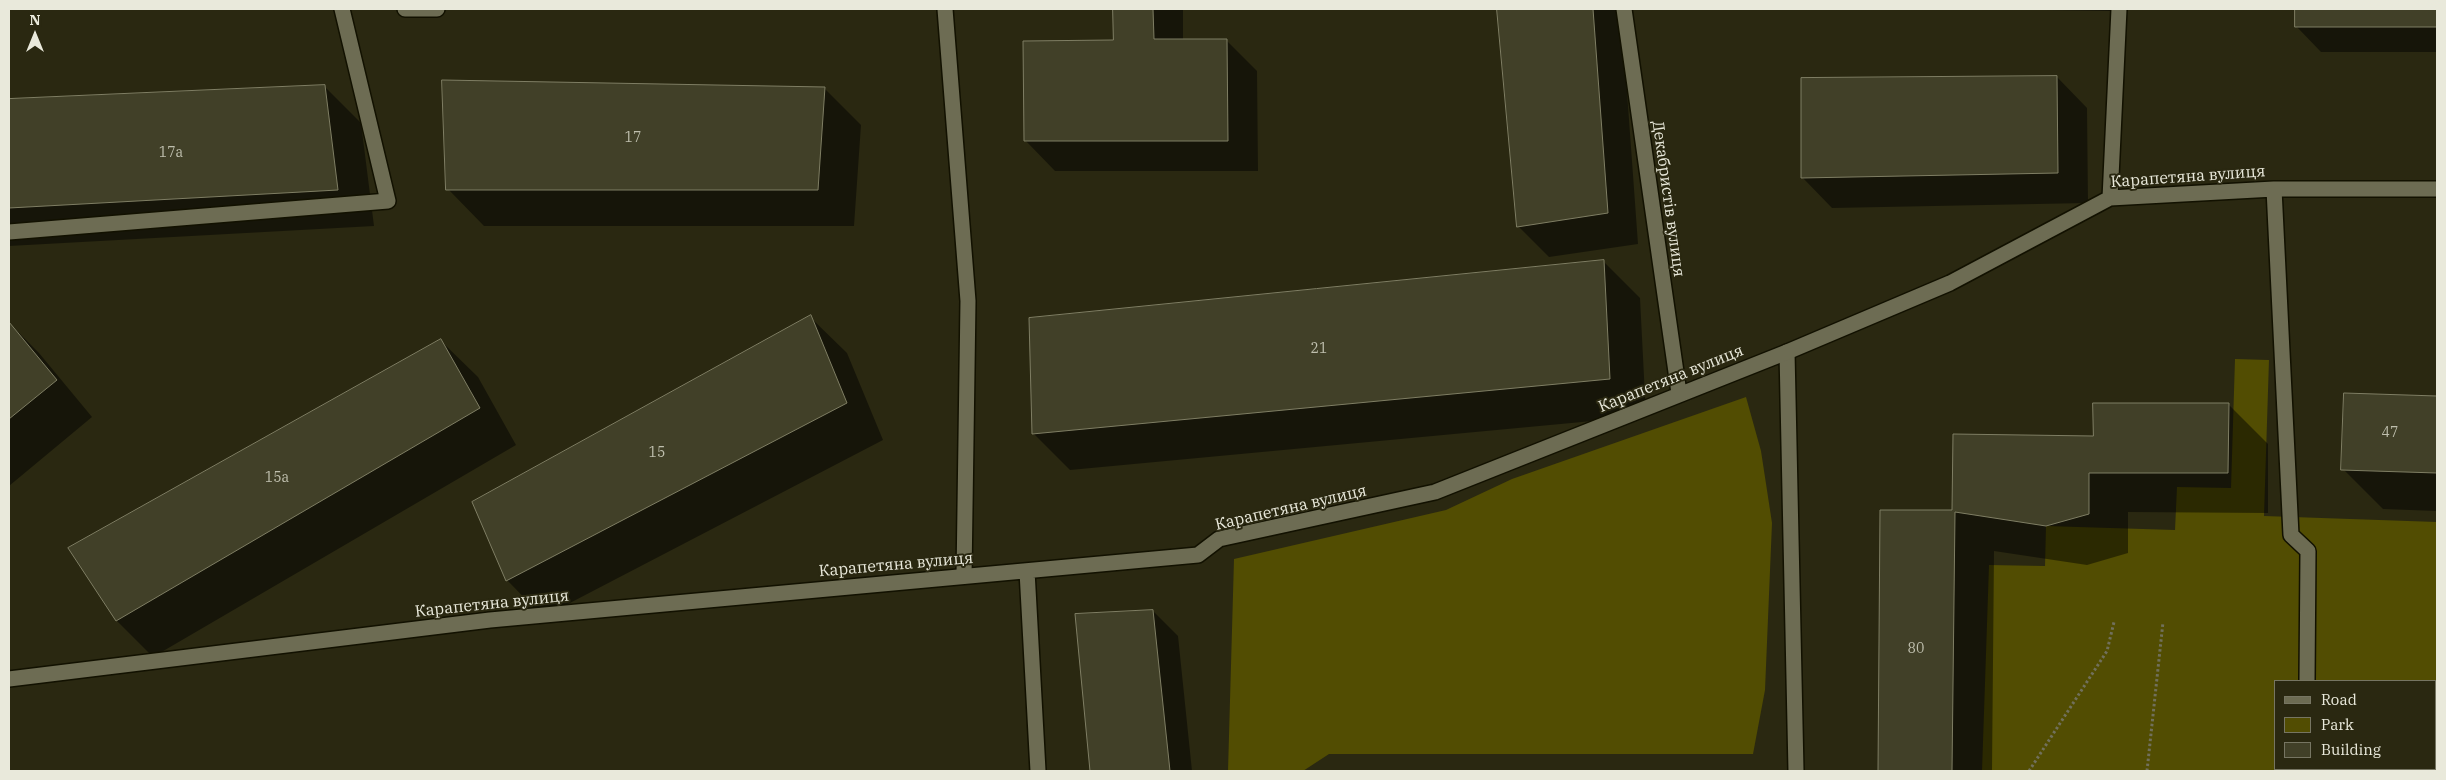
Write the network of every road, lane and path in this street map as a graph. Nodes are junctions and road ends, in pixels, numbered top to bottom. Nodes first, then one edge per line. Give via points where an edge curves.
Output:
1 (342, 9) edge
2 (405, 9) edge
3 (437, 9) edge
4 (945, 9) edge
5 (1624, 9) edge
6 (2119, 9) edge
7 (2274, 189) junction
8 (2437, 189) edge
9 (2110, 198) junction
10 (9, 232) edge
11 (1787, 352) junction
12 (1679, 393) junction
13 (1027, 570) junction
14 (964, 576) junction
15 (2114, 622) dead end
16 (2163, 622) dead end
17 (9, 679) edge
18 (2307, 680) edge
19 (1038, 771) edge
20 (1796, 771) edge
21 (2029, 771) edge
22 (2147, 771) edge

1 - 10 street via 388,202
2 - 3 street
4 - 14 street via 968,301
5 - 12 street, Декабристів вулиця
6 - 9 street
7 - 8 street, Карапетяна вулиця
7 - 9 street, Карапетяна вулиця
7 - 18 street via 2291,535 2308,551
9 - 11 street, Карапетяна вулиця via 1950,283
11 - 12 street, Карапетяна вулиця
11 - 20 street
12 - 13 street, Карапетяна вулиця via 1435,492 1219,539 1198,555
13 - 14 street, Карапетяна вулиця
13 - 19 street
14 - 17 street, Карапетяна вулиця via 490,620
15 - 21 path via 2107,650
16 - 22 path

